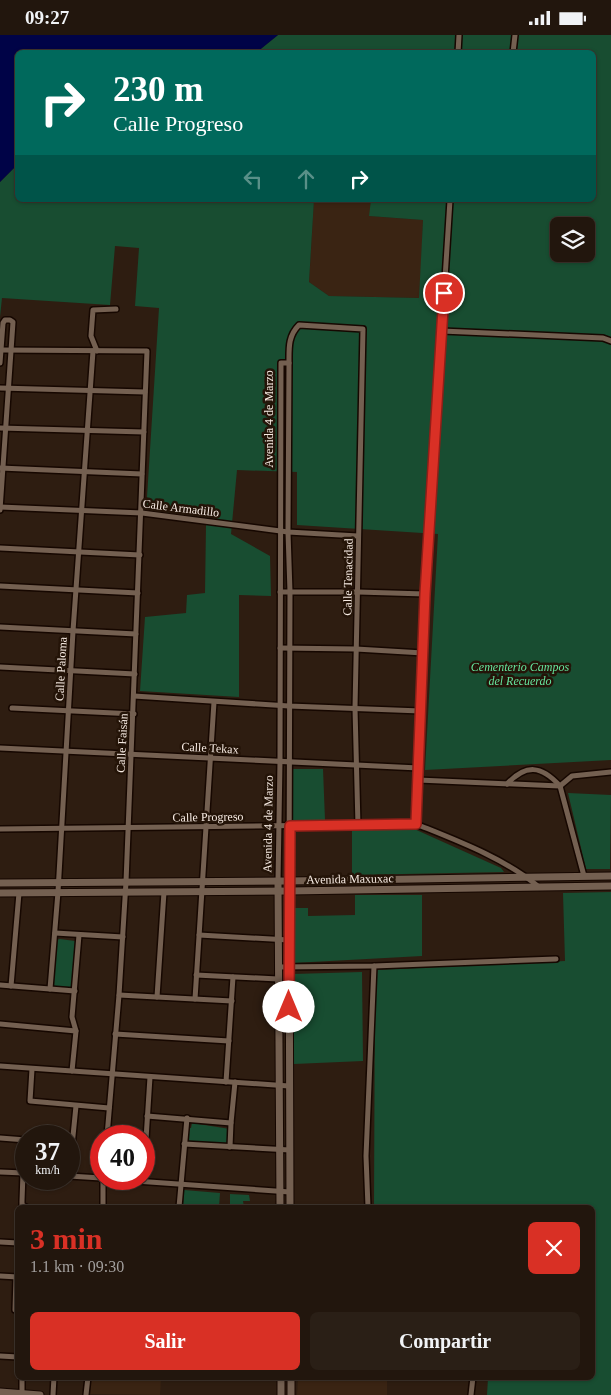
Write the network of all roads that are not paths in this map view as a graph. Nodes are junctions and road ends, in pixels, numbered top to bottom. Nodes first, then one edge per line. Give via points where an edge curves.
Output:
1 (459, 35) edge
2 (515, 35) edge
3 (458, 50) edge
4 (513, 50) edge
5 (450, 202) edge
6 (116, 309) dead end
7 (442, 331) junction
8 (611, 341) edge
9 (1, 350) edge
10 (11, 350) junction
11 (95, 351) junction
12 (0, 363) edge
13 (289, 363) junction
14 (0, 388) edge
15 (8, 388) junction
16 (90, 391) junction
17 (145, 392) junction
18 (289, 399) junction
19 (280, 400) junction
20 (3, 428) edge
21 (88, 430) junction
22 (144, 432) junction
23 (280, 437) junction
24 (289, 437) junction
25 (1, 468) edge
26 (84, 472) junction
27 (142, 474) junction
28 (289, 477) junction
29 (280, 478) junction
30 (0, 508) edge
31 (81, 510) junction
32 (142, 513) junction
33 (279, 531) junction
34 (288, 532) junction
35 (358, 536) junction
36 (0, 548) edge
37 (79, 551) junction
38 (140, 555) junction
39 (0, 586) edge
40 (76, 590) junction
41 (358, 591) junction
42 (280, 592) junction
43 (290, 592) junction
44 (138, 593) junction
45 (425, 594) junction
46 (0, 627) edge
47 (73, 631) junction
48 (136, 634) junction
49 (280, 648) junction
50 (290, 648) junction
51 (356, 649) junction
52 (423, 653) junction
53 (0, 667) edge
54 (71, 671) junction
55 (135, 673) junction
56 (134, 696) junction
57 (214, 702) junction
58 (280, 706) junction
59 (289, 706) junction
60 (12, 708) dead end
61 (355, 708) junction
62 (68, 710) junction
63 (421, 711) junction
64 (134, 713) junction
65 (0, 748) edge
66 (66, 751) junction
67 (132, 754) junction
68 (211, 758) junction
69 (280, 761) junction
70 (290, 762) junction
71 (356, 764) junction
72 (419, 768) junction
73 (611, 772) edge
74 (418, 780) junction
75 (507, 784) junction
76 (560, 786) junction
77 (416, 824) junction
78 (279, 826) junction
79 (290, 826) junction
80 (358, 826) junction
81 (207, 827) junction
82 (128, 828) junction
83 (0, 829) edge
84 (60, 829) junction
85 (584, 876) junction
86 (611, 876) edge
87 (527, 877) junction
88 (278, 881) junction
89 (289, 881) junction
90 (126, 882) junction
91 (202, 882) junction
92 (0, 883) edge
93 (57, 883) junction
94 (611, 886) edge
95 (539, 887) junction
96 (278, 891) junction
97 (289, 891) junction
98 (58, 892) junction
99 (126, 892) junction
100 (164, 892) junction
101 (201, 892) junction
102 (0, 893) edge
103 (19, 893) junction
104 (55, 933) junction
105 (79, 935) junction
106 (199, 935) junction
107 (123, 937) junction
108 (278, 939) junction
109 (289, 940) junction
110 (556, 959) dead end
111 (374, 966) junction
112 (278, 967) junction
113 (289, 969) junction
114 (196, 975) junction
115 (233, 977) junction
116 (278, 979) junction
117 (0, 985) edge
118 (11, 986) junction
119 (50, 989) junction
120 (75, 991) junction
121 (119, 995) junction
122 (158, 997) junction
123 (195, 999) junction
124 (232, 1001) junction
125 (0, 1024) edge
126 (76, 1031) junction
127 (115, 1034) junction
128 (229, 1041) junction
129 (0, 1066) edge
130 (32, 1069) junction
131 (72, 1071) junction
132 (112, 1074) junction
133 (150, 1077) junction
134 (226, 1082) junction
135 (235, 1083) junction
136 (279, 1085) junction
137 (290, 1085) junction
138 (76, 1106) junction
139 (108, 1108) junction
140 (147, 1116) junction
141 (186, 1119) junction
142 (231, 1123) junction
143 (74, 1125) edge
144 (107, 1125) edge
145 (146, 1125) edge
146 (0, 1138) edge
147 (15, 1139) edge
148 (184, 1144) junction
149 (230, 1147) junction
150 (279, 1149) junction
151 (290, 1150) junction
152 (0, 1172) edge
153 (15, 1173) edge
154 (155, 1182) edge
155 (181, 1185) junction
156 (24, 1190) edge
157 (103, 1190) edge
158 (280, 1191) junction
159 (290, 1192) junction
160 (24, 1205) edge
161 (102, 1205) edge
162 (179, 1205) edge
163 (280, 1205) edge
164 (290, 1205) edge
165 (368, 1205) edge
166 (0, 1242) edge
167 (15, 1243) edge
168 (0, 1275) edge
169 (15, 1277) edge
170 (0, 1356) edge
171 (15, 1357) edge
172 (22, 1380) edge
173 (54, 1380) edge
174 (88, 1380) edge
175 (280, 1380) edge
176 (291, 1380) edge
177 (473, 1380) edge
178 (0, 1392) edge
179 (22, 1394) edge
180 (40, 1395) edge
181 (53, 1395) edge
182 (86, 1395) edge
183 (281, 1395) edge
184 (291, 1395) edge
185 (471, 1395) edge

1 - 3 street
2 - 4 street
5 - 7 street
6 - 11 street, Calle Paloma via 93,310 91,336
7 - 8 street via 603,338
7 - 45 street
9 - 10 street
9 - 10 street via 3,323 10,320 13,322
9 - 12 street
10 - 11 street
10 - 15 street
11 - 16 street, Calle Paloma
11 - 17 street, Calle Faisán via 147,351
13 - 18 street, Avenida 4 de Marzo
13 - 19 street, Avenida 4 de Marzo via 281,363
13 - 35 street, Calle Tenacidad via 292,332 299,325 363,329
14 - 15 street
15 - 16 street
15 - 20 street
16 - 17 street
16 - 21 street, Calle Paloma
17 - 22 street, Calle Faisán
18 - 19 street
18 - 24 street, Avenida 4 de Marzo
19 - 23 street, Avenida 4 de Marzo
20 - 21 street
20 - 25 street
21 - 22 street
21 - 26 street, Calle Paloma
22 - 27 street, Calle Faisán
23 - 24 street
23 - 29 street, Avenida 4 de Marzo
24 - 28 street, Avenida 4 de Marzo
25 - 26 street
25 - 30 street
26 - 27 street
26 - 31 street, Calle Paloma
27 - 32 street, Calle Faisán
28 - 29 street
28 - 34 street, Avenida 4 de Marzo
29 - 33 street, Avenida 4 de Marzo
30 - 31 street, Calle Armadillo
31 - 32 street, Calle Armadillo
31 - 37 street, Calle Paloma
32 - 33 street, Calle Armadillo
32 - 38 street, Calle Faisán
33 - 34 street, Calle Armadillo
33 - 42 street, Avenida 4 de Marzo
34 - 35 street, Calle Armadillo
34 - 43 street, Avenida 4 de Marzo
35 - 41 street, Calle Tenacidad
36 - 37 street
37 - 38 street
37 - 40 street, Calle Paloma
38 - 44 street, Calle Faisán
39 - 40 street
40 - 44 street
40 - 47 street, Calle Paloma
41 - 43 street
41 - 45 street
41 - 51 street, Calle Tenacidad
42 - 43 street
42 - 49 street, Avenida 4 de Marzo
43 - 50 street, Avenida 4 de Marzo
44 - 48 street, Calle Faisán
45 - 52 street
46 - 47 street
47 - 48 street
47 - 54 street, Calle Paloma
48 - 55 street, Calle Faisán
49 - 50 street
49 - 58 street, Avenida 4 de Marzo
50 - 51 street
50 - 59 street, Avenida 4 de Marzo
51 - 52 street
51 - 61 street, Calle Tenacidad
52 - 63 street
53 - 54 street
54 - 55 street
54 - 62 street, Calle Paloma
55 - 56 street, Calle Faisán
56 - 57 street
56 - 64 street, Calle Faisán
57 - 58 street
57 - 68 street
58 - 59 street
58 - 69 street, Avenida 4 de Marzo
59 - 61 street
59 - 70 street, Avenida 4 de Marzo
60 - 62 street
61 - 63 street
61 - 71 street, Calle Tenacidad
62 - 64 street
62 - 66 street, Calle Paloma
63 - 72 street
64 - 67 street, Calle Faisán
65 - 66 street, Calle Tekax
66 - 67 street, Calle Tekax
66 - 84 street, Calle Paloma
67 - 68 street, Calle Tekax
67 - 82 street, Calle Faisán
68 - 69 street, Calle Tekax
68 - 81 street
69 - 70 street, Calle Tekax
69 - 78 street, Avenida 4 de Marzo
70 - 71 street, Calle Tekax
70 - 79 street, Avenida 4 de Marzo
71 - 72 street, Calle Tekax
71 - 80 street, Calle Tenacidad
72 - 74 street
73 - 76 street via 572,776
74 - 75 street
74 - 77 street
75 - 76 street
75 - 76 street via 522,771 532,769 542,771
76 - 85 street
77 - 80 street, Calle Progreso
77 - 87 street
78 - 79 street, Calle Progreso
78 - 81 street, Calle Progreso
78 - 88 street, Avenida 4 de Marzo
79 - 80 street, Calle Progreso
79 - 89 street, Avenida 4 de Marzo
81 - 82 street, Calle Progreso
81 - 91 street
82 - 84 street, Calle Progreso
82 - 90 street, Calle Faisán
83 - 84 street, Calle Progreso
84 - 93 street, Calle Paloma
85 - 86 main road, Avenida Maxuxac
85 - 87 main road, Avenida Maxuxac
87 - 89 main road, Avenida Maxuxac
87 - 95 street
88 - 89 main road, Avenida Maxuxac
88 - 91 main road, Avenida Maxuxac
88 - 96 main road, Avenida 4 de Marzo
89 - 97 main road, Avenida 4 de Marzo
90 - 91 main road, Avenida Maxuxac
90 - 93 main road, Avenida Maxuxac
90 - 99 street, Calle Faisán
91 - 101 street
92 - 93 main road, Avenida Maxuxac
93 - 98 street, Calle Paloma
94 - 95 main road, Avenida Maxuxac
95 - 97 main road, Avenida Maxuxac
96 - 97 main road, Avenida Maxuxac
96 - 101 main road, Avenida Maxuxac
96 - 108 main road, Avenida 4 de Marzo
97 - 109 main road, Avenida 4 de Marzo
98 - 99 main road, Avenida Maxuxac
98 - 103 main road, Avenida Maxuxac
98 - 104 street, Calle Paloma
99 - 100 main road, Avenida Maxuxac
99 - 107 street, Calle Faisán
100 - 101 main road, Avenida Maxuxac
100 - 122 street
101 - 106 street
102 - 103 main road, Avenida Maxuxac
103 - 118 street
104 - 105 street
104 - 119 street, Calle Paloma
105 - 107 street
105 - 120 street
106 - 108 street
106 - 114 street
107 - 121 street, Calle Faisán
108 - 109 street
108 - 112 main road, Avenida 4 de Marzo
109 - 113 main road, Avenida 4 de Marzo
110 - 111 street
111 - 113 street
111 - 165 street via 366,1156
112 - 113 street
112 - 116 main road, Avenida 4 de Marzo
113 - 137 main road, Avenida 4 de Marzo
114 - 115 street
114 - 123 street
115 - 116 street
115 - 124 street
116 - 136 main road, Avenida 4 de Marzo
117 - 118 street
118 - 119 street
119 - 120 street
120 - 126 street via 72,1017
121 - 122 street
121 - 127 street, Calle Faisán
122 - 123 street
123 - 124 street
124 - 128 street
125 - 126 street
126 - 131 street
127 - 128 street
127 - 132 street, Calle Faisán
128 - 134 street
129 - 130 street
130 - 131 street
130 - 138 street via 30,1101
131 - 132 street
132 - 133 street
132 - 139 street, Calle Faisán
133 - 134 street
133 - 140 street
134 - 135 street
135 - 136 street
135 - 142 street
136 - 137 street
136 - 150 main road, Avenida 4 de Marzo
137 - 151 main road, Avenida 4 de Marzo
138 - 139 street
138 - 143 street
139 - 144 street, Calle Faisán
140 - 141 street
140 - 145 street
141 - 142 street
141 - 148 street
142 - 149 street
146 - 147 street
148 - 149 street
148 - 155 street
149 - 150 street
150 - 151 street
150 - 158 main road, Avenida 4 de Marzo
151 - 159 main road, Avenida 4 de Marzo
152 - 153 street
154 - 155 street
155 - 158 street
155 - 162 street
156 - 160 street
157 - 161 street
158 - 159 street
158 - 163 main road, Avenida 4 de Marzo
159 - 164 main road, Avenida 4 de Marzo
166 - 167 street
168 - 169 street
170 - 171 street
172 - 179 street
173 - 181 street
174 - 182 street
175 - 183 main road
176 - 184 main road
177 - 185 street
178 - 179 main road
179 - 180 main road

